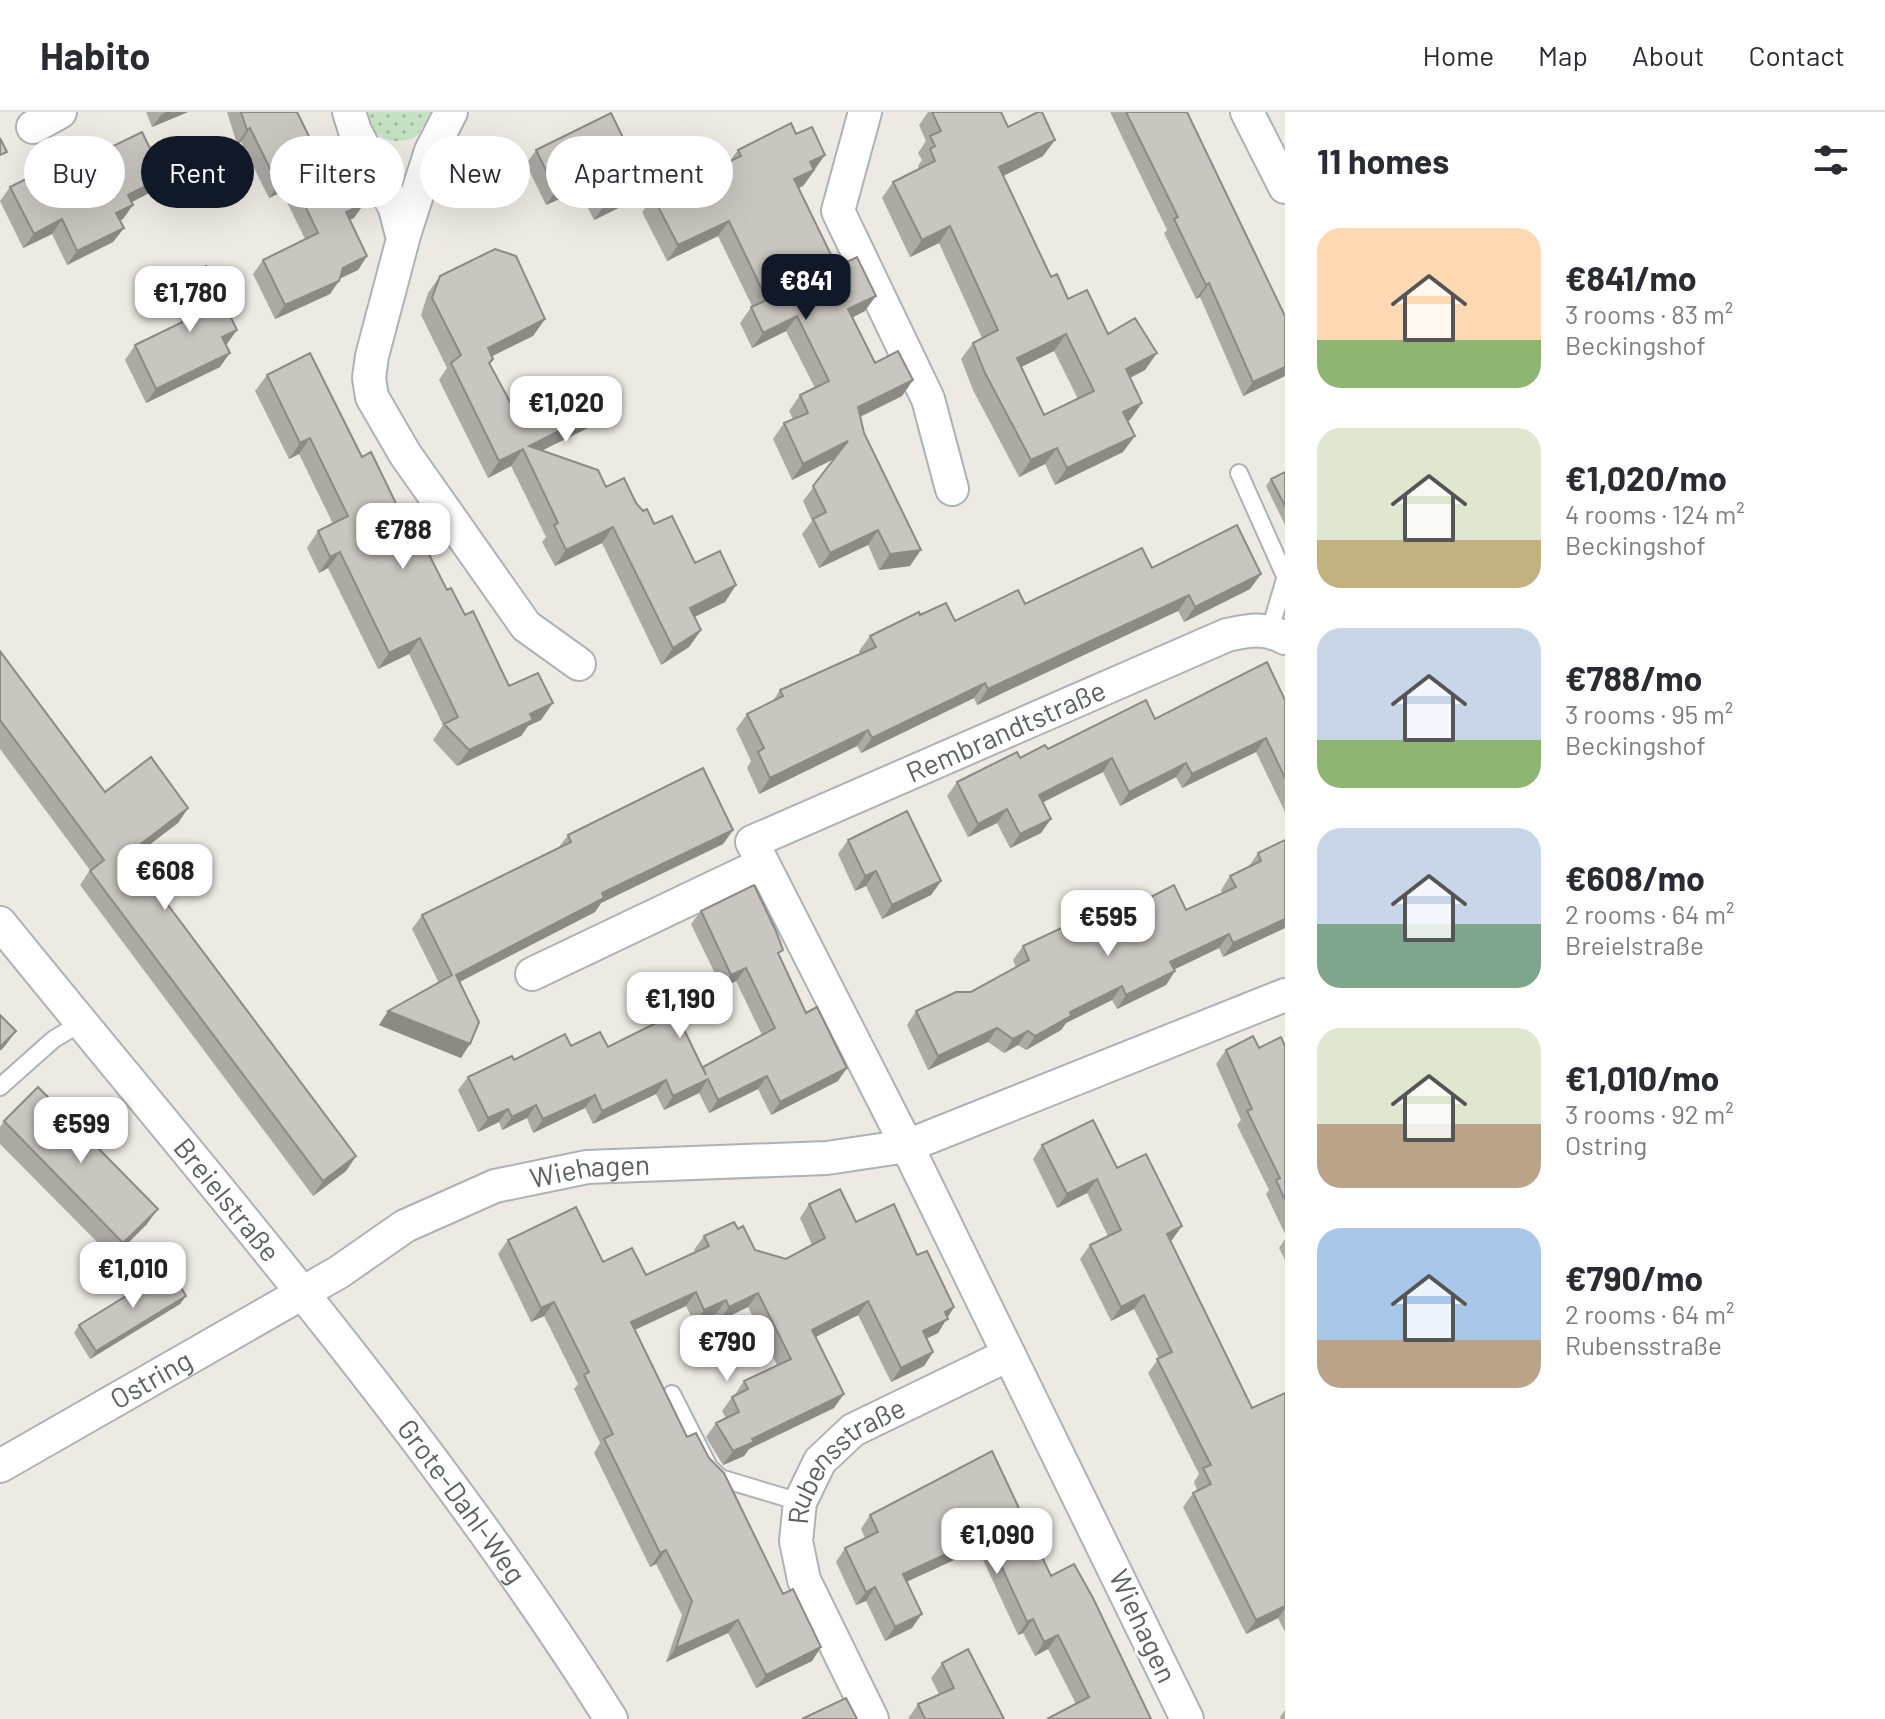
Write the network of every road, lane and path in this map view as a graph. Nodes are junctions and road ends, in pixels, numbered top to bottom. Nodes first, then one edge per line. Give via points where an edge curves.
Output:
1 (349, 112) edge
2 (451, 112) edge
3 (865, 112) edge
4 (1247, 112) edge
5 (1281, 167) edge
6 (403, 239) junction
7 (1239, 473) dead end
8 (952, 489) dead end
9 (1285, 577) edge
10 (1277, 634) edge
11 (579, 664) dead end
12 (763, 864) junction
13 (0, 923) edge
14 (532, 974) dead end
15 (1285, 995) edge
16 (81, 1023) junction
17 (0, 1087) edge
18 (907, 1146) junction
19 (301, 1293) junction
20 (1008, 1355) junction
21 (672, 1394) dead end
22 (0, 1466) edge
23 (800, 1502) junction
24 (611, 1719) edge
25 (872, 1719) edge
26 (1187, 1719) edge

1 - 6 street via 395,208
2 - 6 street via 420,179
3 - 8 street via 838,211 928,399
4 - 5 street
6 - 11 street via 372,356 372,397 405,454 526,626
7 - 9 lane
9 - 10 lane
10 - 12 street, Rembrandtstraße via 1253,629 1227,635 752,842
12 - 14 street
12 - 18 street
13 - 16 street, Breielstraße
15 - 18 street, Wiehagen
16 - 17 lane via 54,1039
16 - 19 street, Breielstraße
18 - 19 street, Wiehagen via 827,1158 587,1167 495,1186 405,1226
18 - 20 street, Wiehagen
19 - 22 street, Ostring
19 - 24 street, Grote-Dahl-Weg via 533,1601
20 - 23 street, Rubensstraße via 853,1430 820,1461
20 - 26 street, Wiehagen
21 - 23 lane via 709,1467 720,1478
23 - 25 street, Rubensstraße via 796,1541 804,1580

